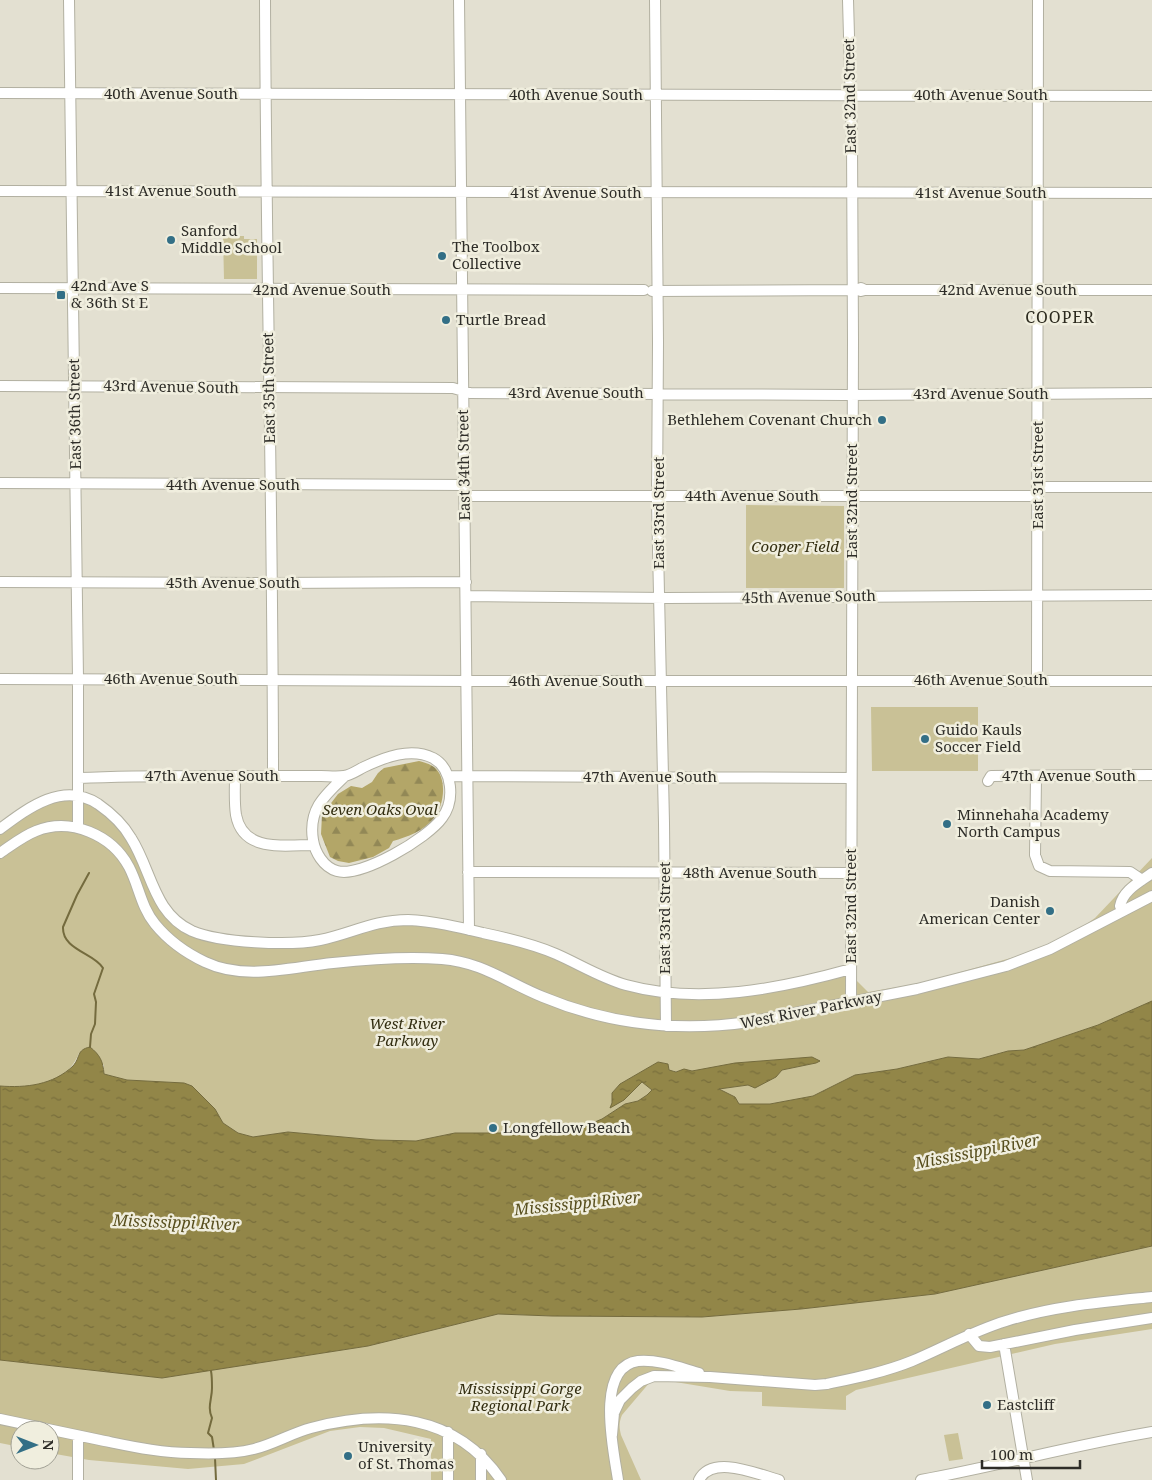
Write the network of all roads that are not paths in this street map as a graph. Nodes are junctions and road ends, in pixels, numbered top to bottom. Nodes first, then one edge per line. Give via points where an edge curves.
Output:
1 (70, 0) edge
2 (265, 0) edge
3 (459, 0) edge
4 (655, 0) edge
5 (848, 0) edge
6 (1038, 0) edge
7 (0, 93) edge
8 (71, 93) junction
9 (265, 94) junction
10 (460, 94) junction
11 (656, 95) junction
12 (850, 95) junction
13 (1038, 95) junction
14 (1152, 96) edge
15 (0, 191) edge
16 (72, 191) junction
17 (266, 192) junction
18 (461, 193) junction
19 (657, 193) junction
20 (852, 193) junction
21 (1038, 193) junction
22 (1152, 193) edge
23 (0, 288) edge
24 (74, 288) junction
25 (267, 289) junction
26 (462, 290) junction
27 (858, 290) junction
28 (1152, 290) edge
29 (651, 291) junction
30 (1038, 291) junction
31 (0, 386) edge
32 (74, 386) junction
33 (269, 388) junction
34 (463, 392) junction
35 (1152, 393) edge
36 (658, 394) junction
37 (1038, 394) junction
38 (853, 395) junction
39 (0, 483) edge
40 (76, 483) junction
41 (465, 484) junction
42 (270, 485) junction
43 (1152, 487) edge
44 (1038, 492) junction
45 (465, 496) junction
46 (657, 496) junction
47 (852, 497) junction
48 (0, 582) edge
49 (77, 582) junction
50 (466, 582) junction
51 (271, 583) junction
52 (1152, 595) edge
53 (466, 596) junction
54 (852, 596) junction
55 (1038, 596) junction
56 (659, 598) junction
57 (78, 679) junction
58 (0, 680) edge
59 (272, 680) junction
60 (852, 680) junction
61 (1037, 680) junction
62 (467, 681) junction
63 (662, 681) junction
64 (1152, 681) edge
65 (1152, 775) edge
66 (235, 776) junction
67 (273, 776) junction
68 (345, 776) junction
69 (449, 776) junction
70 (468, 776) junction
71 (663, 776) junction
72 (1036, 777) junction
73 (79, 778) junction
74 (851, 778) junction
75 (988, 780) dead end
76 (79, 796) junction
77 (78, 828) junction
78 (0, 829) edge
79 (314, 845) junction
80 (0, 853) edge
81 (468, 872) junction
82 (665, 872) junction
83 (851, 873) junction
84 (1152, 873) edge
85 (1142, 880) junction
86 (1152, 896) edge
87 (1122, 911) junction
88 (469, 930) junction
89 (851, 969) junction
90 (665, 993) junction
91 (851, 1001) junction
92 (666, 1026) junction
93 (1152, 1297) edge
94 (1152, 1318) edge
95 (969, 1334) junction
96 (1004, 1344) junction
97 (710, 1376) junction
98 (0, 1419) edge
99 (448, 1432) junction
100 (1152, 1432) edge
101 (612, 1435) junction
102 (78, 1436) junction
103 (481, 1454) junction
104 (1024, 1459) junction
105 (78, 1480) edge
106 (448, 1480) edge
107 (480, 1480) edge
108 (501, 1480) edge
109 (618, 1480) edge
110 (699, 1480) edge
111 (779, 1480) edge
112 (921, 1480) edge
113 (1027, 1480) edge

1 - 8 street, East 36th Street
2 - 9 street, East 35th Street
3 - 10 street, East 34th Street
4 - 11 street, East 33rd Street
5 - 12 street, East 32nd Street
6 - 13 street, East 31st Street
7 - 8 street, 40th Avenue South
8 - 9 street, 40th Avenue South
8 - 16 street, East 36th Street
9 - 10 street, 40th Avenue South
9 - 17 street, East 35th Street
10 - 11 street, 40th Avenue South
10 - 18 street, East 34th Street
11 - 12 street, 40th Avenue South
11 - 19 street, East 33rd Street
12 - 13 street, 40th Avenue South
12 - 20 street, East 32nd Street
13 - 14 street, 40th Avenue South
13 - 21 street, East 31st Street
15 - 16 street, 41st Avenue South
16 - 17 street, 41st Avenue South
16 - 24 street, East 36th Street
17 - 18 street, 41st Avenue South
17 - 25 street, East 35th Street
18 - 19 street, 41st Avenue South
18 - 26 street, East 34th Street
19 - 20 street, 41st Avenue South
19 - 29 street, East 33rd Street
20 - 21 street, 41st Avenue South
20 - 27 street, East 32nd Street
21 - 22 street, 41st Avenue South
21 - 30 street, East 31st Street
23 - 24 street, 42nd Avenue South
24 - 25 street, 42nd Avenue South
24 - 32 street, East 36th Street
25 - 26 street, 42nd Avenue South
25 - 33 street, East 35th Street
26 - 29 street, 42nd Avenue South
26 - 34 street, East 34th Street
27 - 29 street, 42nd Avenue South
27 - 30 street, 42nd Avenue South
27 - 38 street, East 32nd Street
28 - 30 street, 42nd Avenue South
29 - 36 street, East 33rd Street
30 - 37 street, East 31st Street
31 - 32 street, 43rd Avenue South
32 - 33 street, 43rd Avenue South
32 - 40 street, East 36th Street
33 - 34 street, 43rd Avenue South via 453,388
33 - 42 street, East 35th Street
34 - 36 street, 43rd Avenue South
34 - 41 street, East 34th Street
35 - 37 street, 43rd Avenue South
36 - 38 street, 43rd Avenue South
36 - 46 street, East 33rd Street
37 - 38 street, 43rd Avenue South
37 - 44 street, East 31st Street
38 - 47 street, East 32nd Street
39 - 40 street, 44th Avenue South
40 - 42 street, 44th Avenue South
40 - 49 street, East 36th Street
41 - 42 street, 44th Avenue South
41 - 45 street, East 34th Street
42 - 51 street, East 35th Street
43 - 44 street, 44th Avenue South
44 - 47 street, 44th Avenue South
44 - 55 street, East 31st Street
45 - 46 street, 44th Avenue South
45 - 50 street, East 34th Street
46 - 47 street, 44th Avenue South
46 - 56 street, East 33rd Street
47 - 54 street, East 32nd Street
48 - 49 street, 45th Avenue South
49 - 51 street, 45th Avenue South
49 - 57 street, East 36th Street
50 - 51 street, 45th Avenue South
50 - 53 street, East 34th Street
51 - 59 street, East 35th Street
52 - 55 street, 45th Avenue South
53 - 56 street, 45th Avenue South
53 - 62 street, East 34th Street
54 - 55 street, 45th Avenue South
54 - 56 street, 45th Avenue South
54 - 60 street, East 32nd Street
55 - 61 street, East 31st Street
56 - 63 street, East 33rd Street
57 - 58 street, 46th Avenue South
57 - 59 street, 46th Avenue South
57 - 73 street, East 36th Street
59 - 62 street, 46th Avenue South
59 - 67 street, East 35th Street
60 - 61 street, 46th Avenue South
60 - 63 street, 46th Avenue South
60 - 74 street, East 32nd Street
61 - 64 street, 46th Avenue South
62 - 63 street, 46th Avenue South
62 - 70 street, East 34th Street
63 - 71 street, East 33rd Street
65 - 72 street, 47th Avenue South
66 - 67 street, 47th Avenue South
66 - 73 street, 47th Avenue South
66 - 79 street via 236,817 247,836 263,844
67 - 68 street, 47th Avenue South
68 - 69 street via 387,757 424,754 436,760
68 - 79 street via 317,805 312,826
69 - 70 street, 47th Avenue South
69 - 79 street via 449,802 443,818 415,841 382,861 337,872 322,860
70 - 71 street, 47th Avenue South
70 - 81 street, East 34th Street
71 - 74 street, 47th Avenue South
71 - 82 street, East 33rd Street
72 - 75 street, 47th Avenue South via 992,776
72 - 85 street via 1035,855 1039,866 1050,871 1130,872
73 - 76 street, East 36th Street
74 - 83 street, East 32nd Street
76 - 77 street, East 36th Street
76 - 78 street via 52,797 39,802
76 - 88 street via 95,802 122,825 171,916 187,928 205,935 253,942 297,943 320,940 363,926 406,920
77 - 80 street, West River Parkway via 61,826 38,830
77 - 92 street, West River Parkway via 98,835 121,855 144,907 174,944 212,965 241,972 260,972 394,958 456,960 486,969 542,997 590,1014
81 - 82 street, 48th Avenue South
81 - 88 street, East 34th Street
82 - 83 street, 48th Avenue South
82 - 90 street, East 33rd Street
83 - 89 street, East 32nd Street
84 - 85 street
85 - 87 street via 1121,899
86 - 87 street, West River Parkway
87 - 91 street, West River Parkway via 1050,949 1006,966 917,989
88 - 90 street via 527,944 624,984
89 - 90 street via 782,985 727,993
89 - 91 street, East 32nd Street
90 - 92 street, East 33rd Street
91 - 92 street, West River Parkway via 725,1026
93 - 95 street via 1045,1311
94 - 96 street
95 - 96 street via 975,1344 982,1347
95 - 97 street via 910,1362 827,1384
96 - 104 street
97 - 101 street via 664,1375 641,1381 620,1400 614,1413
97 - 101 street via 648,1361 630,1363 615,1380 609,1419
98 - 102 street
99 - 102 street via 425,1424 368,1418 310,1428 253,1449 192,1454 168,1453
99 - 103 street
99 - 106 street
100 - 104 street
101 - 109 street
102 - 105 street
103 - 107 street
103 - 108 street
104 - 112 street
104 - 113 street
110 - 111 street via 707,1470 719,1466

